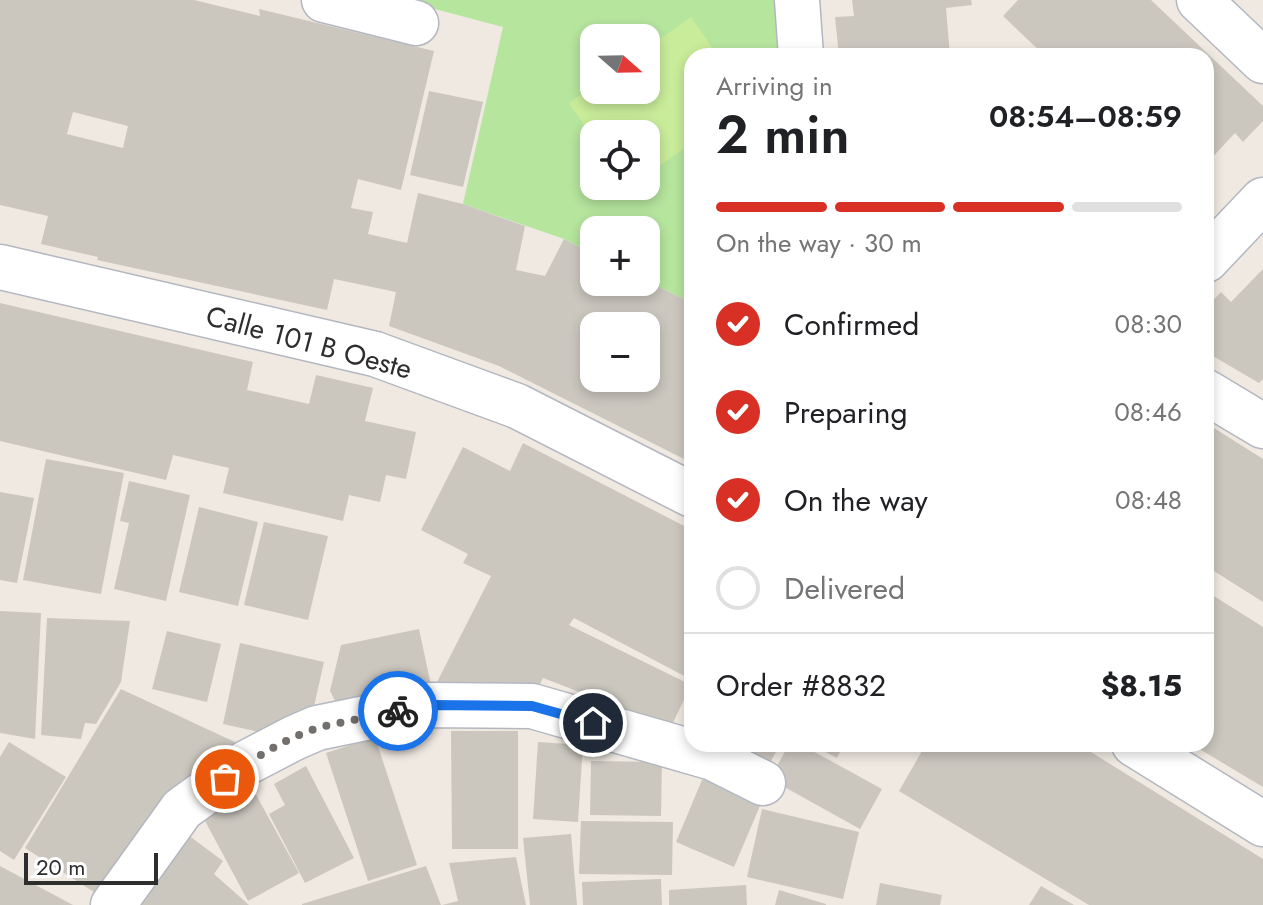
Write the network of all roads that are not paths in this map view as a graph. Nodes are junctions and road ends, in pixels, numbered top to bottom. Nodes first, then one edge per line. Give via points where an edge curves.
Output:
1 (324, 0) edge
2 (797, 0) edge
3 (1199, 0) edge
4 (416, 23) dead end
5 (800, 48) edge
6 (1263, 61) edge
7 (1263, 200) edge
8 (1214, 252) edge
9 (0, 267) edge
10 (1214, 397) edge
11 (1263, 426) edge
12 (684, 491) edge
13 (684, 750) edge
14 (692, 752) edge
15 (1147, 752) edge
16 (763, 783) dead end
17 (1263, 824) edge
18 (113, 905) edge

1 - 4 street
2 - 5 street
3 - 6 street
7 - 8 street
9 - 12 street, Calle 101 B Oeste via 375,354 517,406
10 - 11 street
13 - 18 street via 532,706 429,705 317,728 246,763 182,809
14 - 16 street
15 - 17 street

